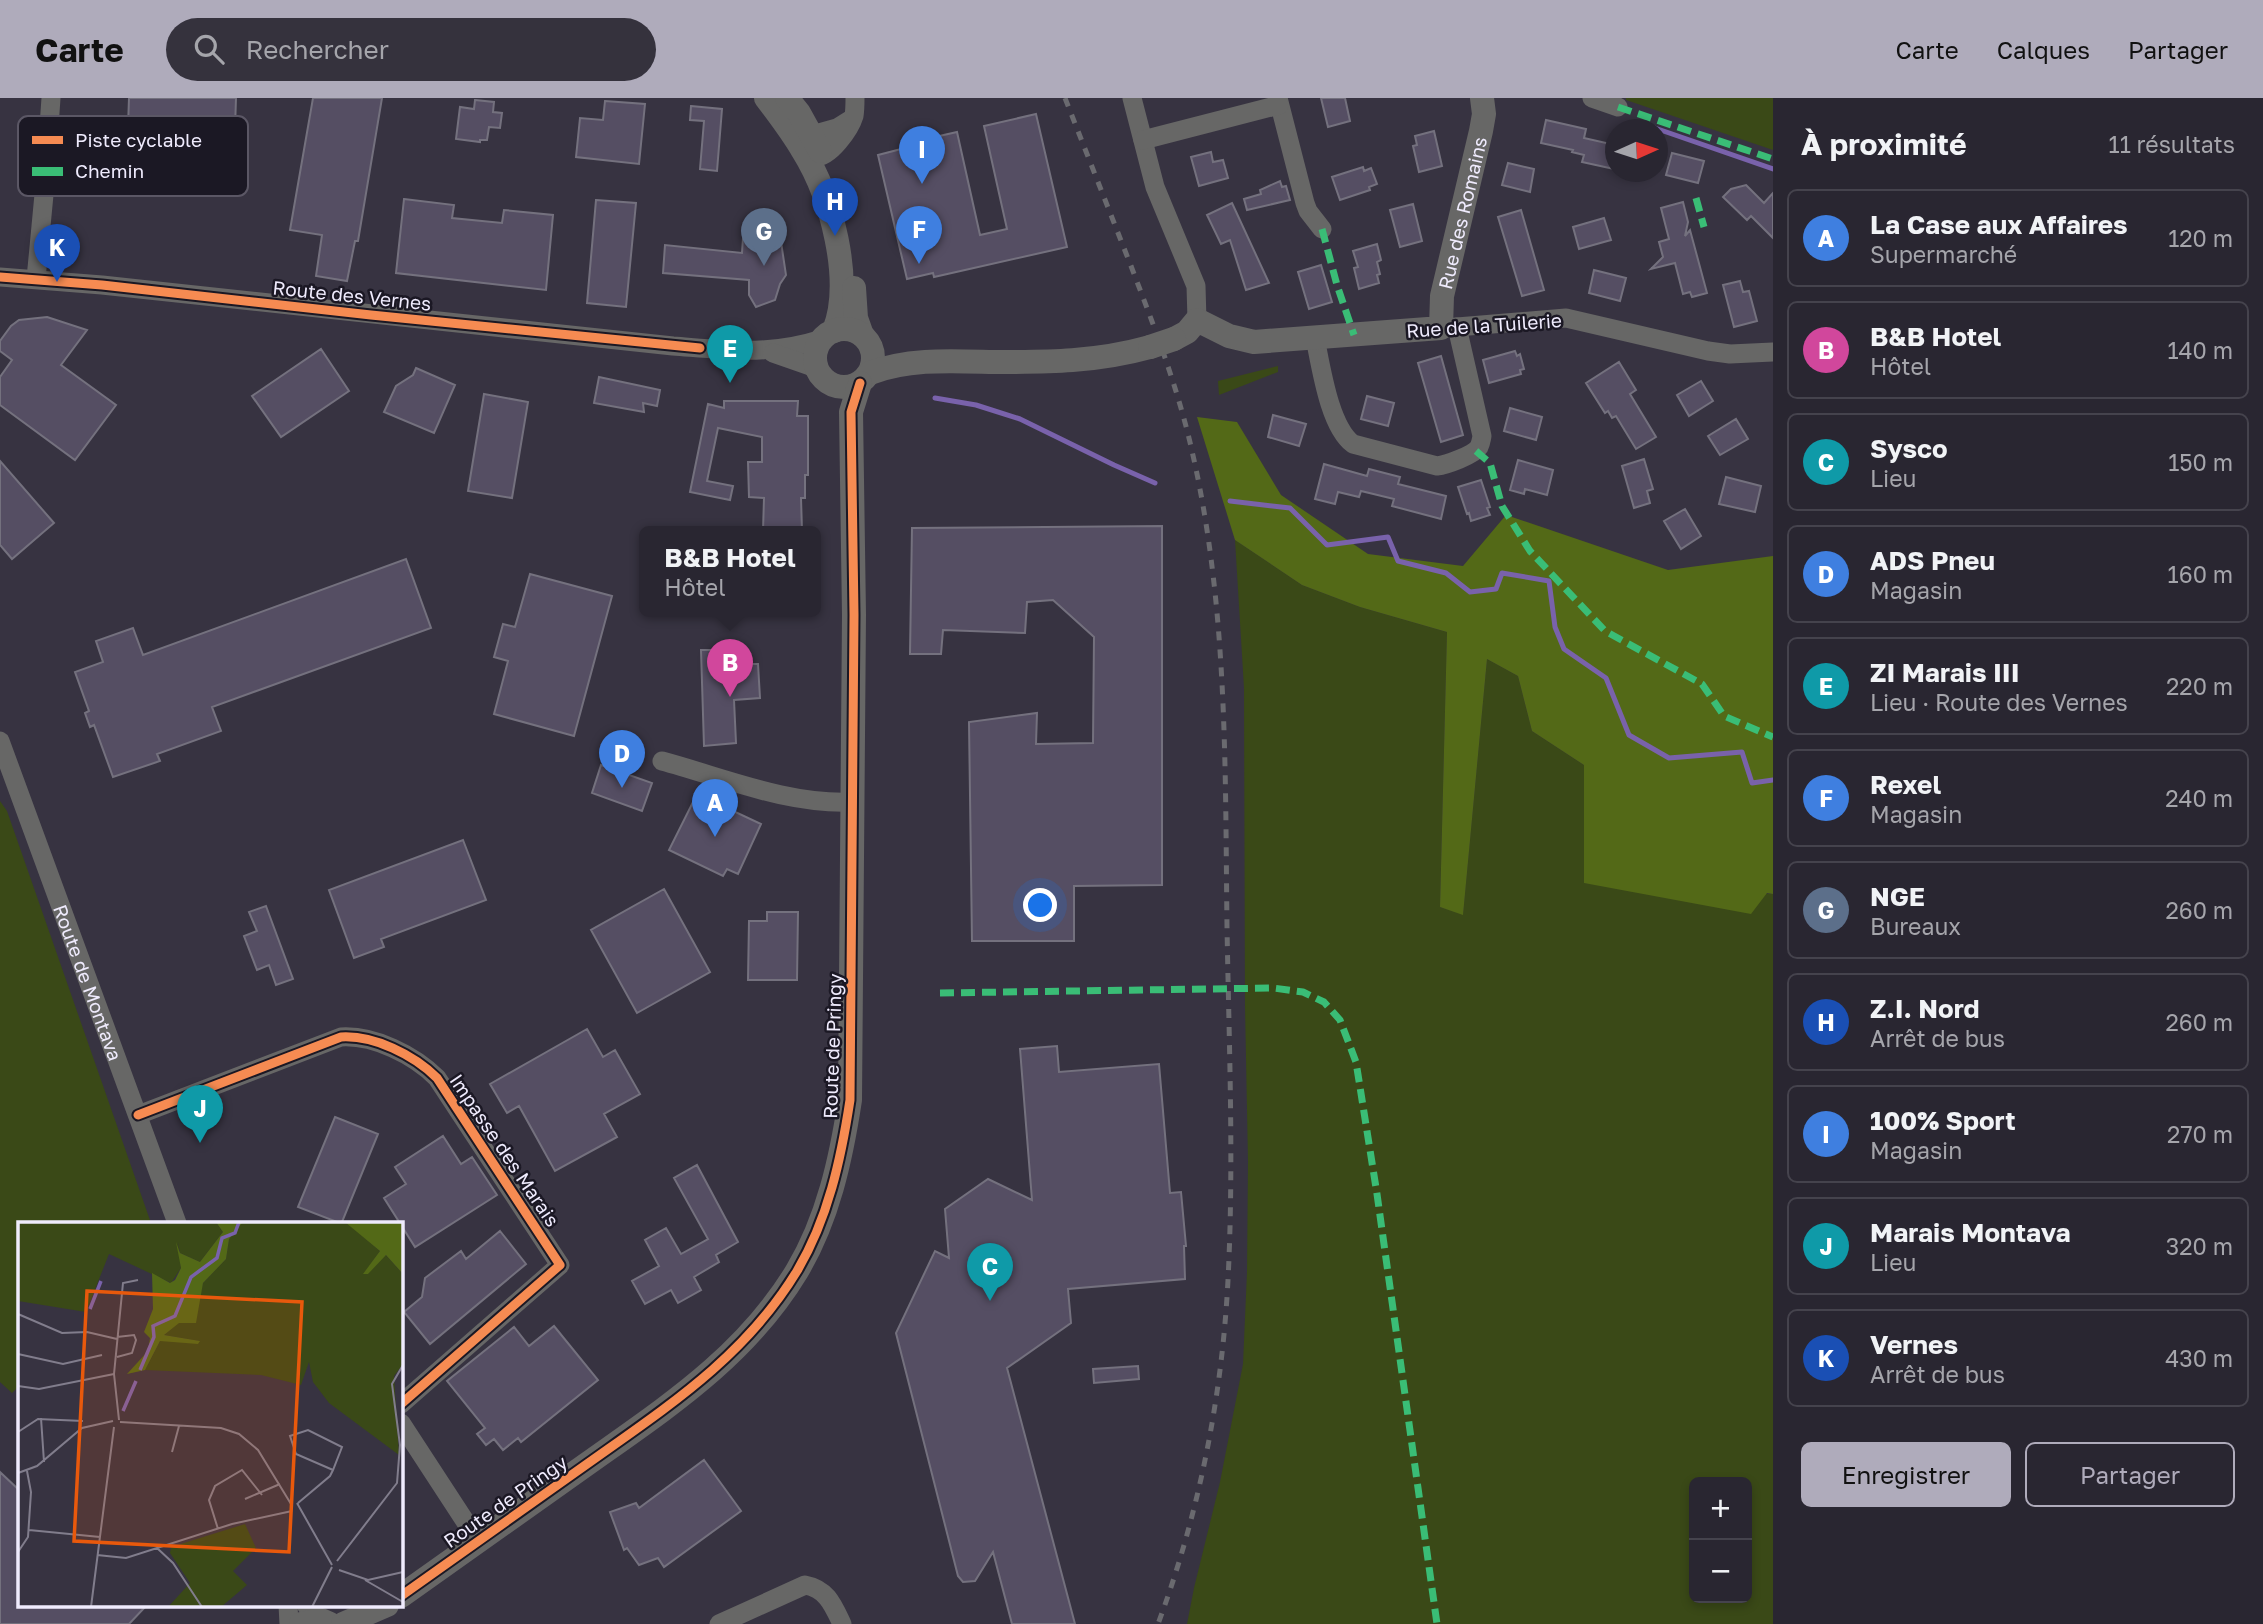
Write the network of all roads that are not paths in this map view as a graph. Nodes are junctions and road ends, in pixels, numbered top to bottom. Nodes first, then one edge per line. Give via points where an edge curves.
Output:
1 (51, 98) edge
2 (766, 98) edge
3 (788, 98) edge
4 (855, 98) edge
5 (1132, 98) edge
6 (1482, 98) edge
7 (1592, 98) edge
8 (1278, 101) edge
9 (1618, 107) dead end
10 (50, 116) edge
11 (1143, 140) junction
12 (813, 148) junction
13 (45, 196) edge
14 (1322, 229) dead end
15 (0, 276) edge
16 (36, 279) junction
17 (1197, 320) junction
18 (1449, 328) junction
19 (828, 335) junction
20 (1315, 338) junction
21 (866, 340) junction
22 (769, 351) junction
23 (1773, 352) edge
24 (931, 361) junction
25 (823, 376) junction
26 (865, 378) junction
27 (851, 412) junction
28 (0, 741) edge
29 (662, 761) dead end
30 (853, 802) junction
31 (138, 1115) junction
32 (177, 1222) edge
33 (402, 1403) edge
34 (402, 1425) edge
35 (478, 1541) junction
36 (402, 1595) edge
37 (288, 1606) edge
38 (383, 1606) edge
39 (387, 1606) edge
40 (320, 1619) edge
41 (289, 1624) edge
42 (371, 1624) edge
43 (719, 1624) edge
44 (842, 1624) edge

1 - 10 street
2 - 12 street
3 - 12 street
4 - 12 street via 853,118 842,137
5 - 11 street
6 - 18 street, Rue des Romains via 1481,131 1442,296
7 - 9 street
8 - 11 street
8 - 14 street via 1305,203
11 - 17 street via 1155,187 1194,276
12 - 19 street via 838,251 842,296
12 - 21 street via 835,189 848,236 855,312
13 - 16 street
15 - 16 street, Route des Vernes
16 - 22 street, Route des Vernes via 673,346
17 - 20 street, Rue de la Tuilerie via 1244,341
17 - 24 street, bridge via 1174,339 1119,356 1063,362
18 - 20 street, Rue de la Tuilerie
18 - 20 street via 1482,436 1476,451 1437,466 1347,440 1331,404
18 - 23 street, Rue de la Tuilerie via 1566,318 1708,351
19 - 21 street via 846,329
19 - 22 street, Route des Vernes
19 - 25 street via 815,353
21 - 24 street via 895,354
21 - 26 street via 873,359
22 - 25 street, Route des Vernes
24 - 26 street via 892,366
25 - 26 street via 846,388
25 - 27 street
26 - 27 street, Route de Pringy
27 - 30 street, Route de Pringy
28 - 31 street, Route de Montava
29 - 30 street via 793,798
30 - 35 street, Route de Pringy via 850,1100 833,1185 797,1271 744,1341 713,1372
31 - 32 street, Route de Montava
31 - 33 street, Impasse des Marais via 341,1037 368,1038 423,1064 437,1078 561,1265
34 - 35 street
35 - 36 street, Route de Pringy
37 - 41 street
38 - 40 street
39 - 42 street
43 - 44 street via 805,1585 828,1597

